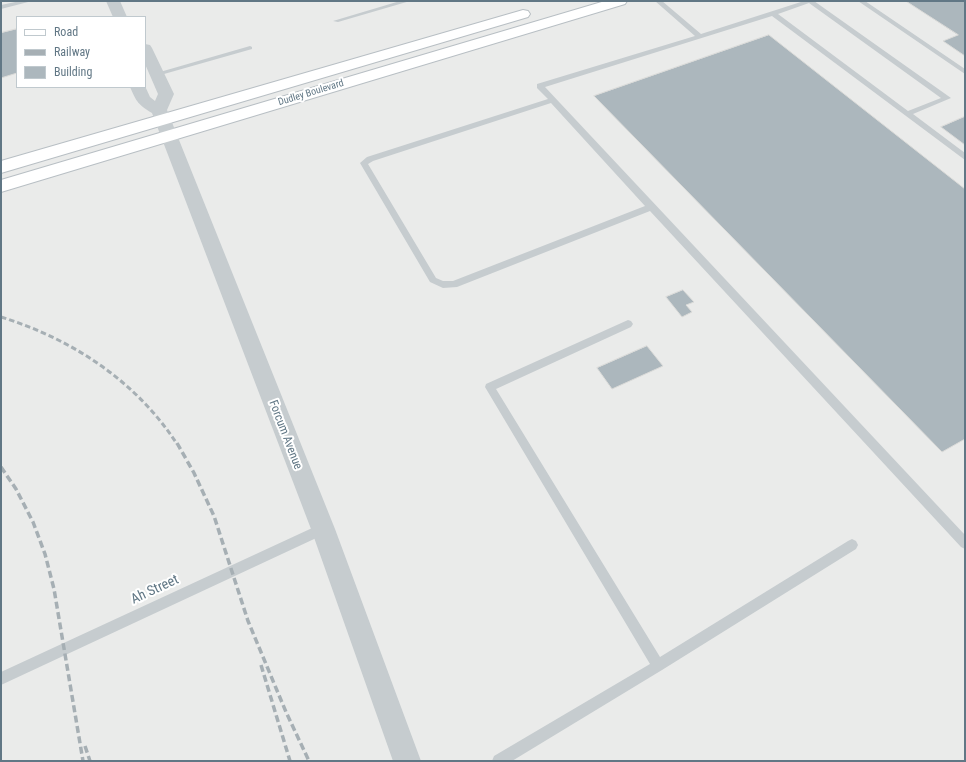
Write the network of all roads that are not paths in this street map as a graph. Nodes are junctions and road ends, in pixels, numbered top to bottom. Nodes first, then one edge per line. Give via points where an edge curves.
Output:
1 (29, 1) edge
2 (113, 1) edge
3 (407, 1) edge
4 (620, 1) edge
5 (658, 1) edge
6 (861, 1) edge
7 (1, 7) edge
8 (539, 9) dead end
9 (773, 13) junction
10 (120, 16) edge
11 (336, 21) dead end
12 (700, 37) junction
13 (250, 48) dead end
14 (146, 50) edge
15 (965, 72) edge
16 (157, 74) junction
17 (138, 88) edge
18 (552, 100) junction
19 (907, 114) junction
20 (163, 122) junction
21 (965, 157) edge
22 (1, 167) edge
23 (1, 186) edge
24 (651, 207) junction
25 (628, 324) dead end
26 (323, 529) junction
27 (965, 542) edge
28 (852, 545) dead end
29 (658, 666) junction
30 (1, 679) edge
31 (407, 761) edge
32 (499, 761) edge

1 - 7 lane
2 - 10 street
3 - 11 lane
4 - 20 main road, Dudley Boulevard
5 - 12 lane
6 - 15 lane
8 - 20 main road, Dudley Boulevard
9 - 12 lane
9 - 19 lane
9 - 19 lane via 810,1 947,98
12 - 18 lane via 540,86
13 - 16 lane
14 - 16 street
16 - 20 street via 166,94
17 - 20 street via 143,100
18 - 24 lane
18 - 24 lane via 364,163 433,280 438,284 454,284
19 - 21 lane
20 - 22 main road, Dudley Boulevard
20 - 23 main road, Dudley Boulevard
20 - 26 street, Forcum Avenue
24 - 27 lane
25 - 29 lane via 490,387
26 - 30 lane, Ah Street
26 - 31 street, Forcum Avenue
28 - 29 lane
29 - 32 lane

